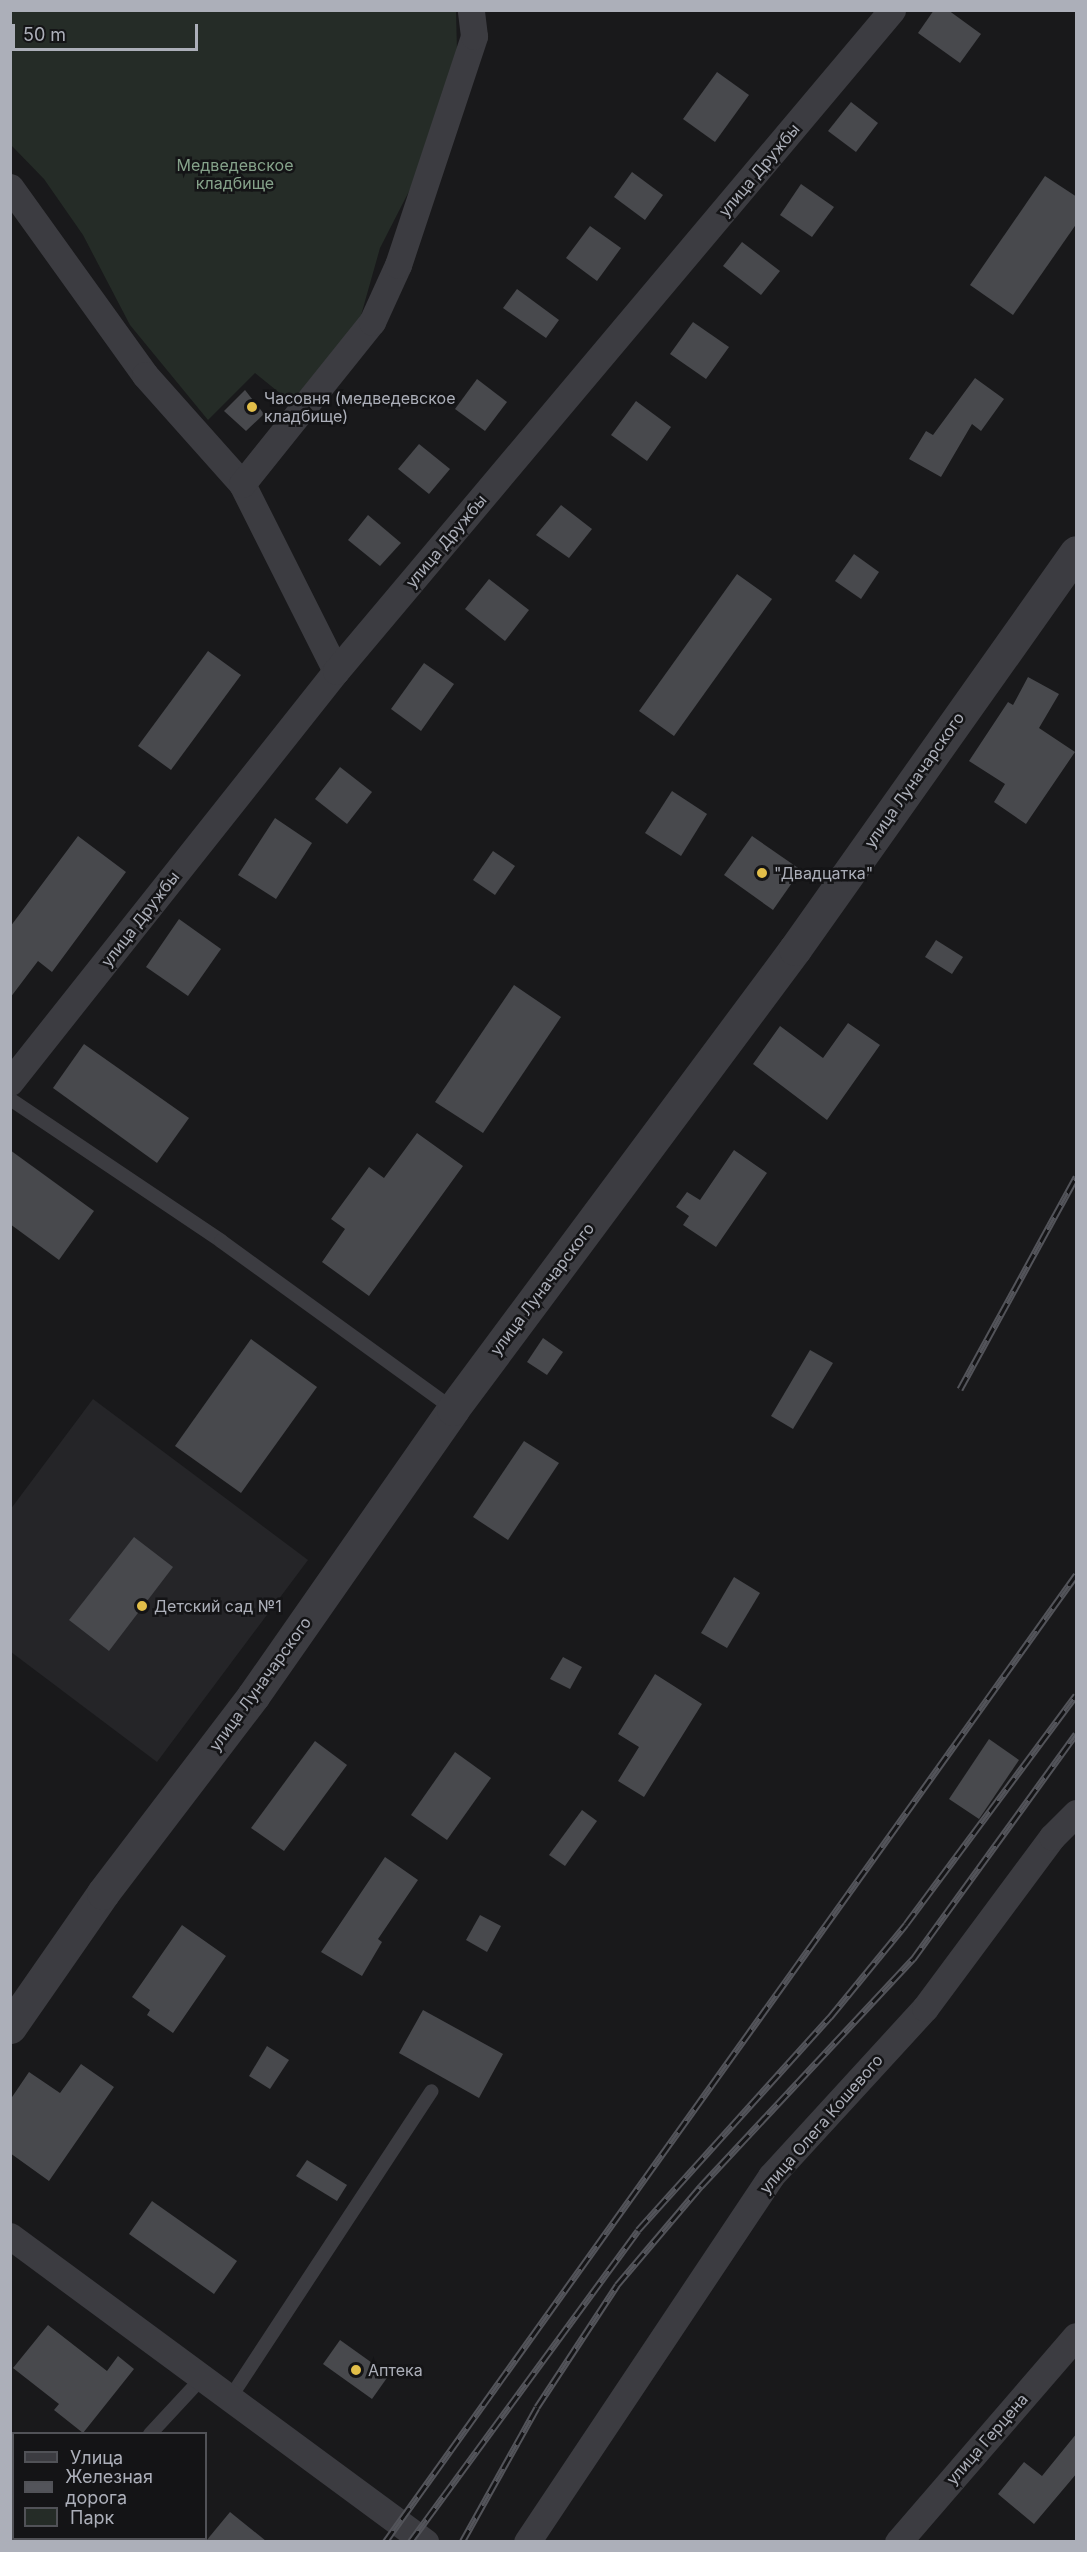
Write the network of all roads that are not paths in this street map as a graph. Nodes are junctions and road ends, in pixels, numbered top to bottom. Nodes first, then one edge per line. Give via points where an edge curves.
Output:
1 (471, 10) edge
2 (892, 10) edge
3 (10, 188) edge
4 (242, 484) junction
5 (1077, 552) edge
6 (336, 671) junction
7 (10, 1082) edge
8 (10, 1099) edge
9 (453, 1409) junction
10 (1077, 1813) edge
11 (10, 2027) edge
12 (432, 2091) dead end
13 (10, 2236) edge
14 (1077, 2336) edge
15 (202, 2378) junction
16 (230, 2398) junction
17 (151, 2432) edge
18 (424, 2541) edge
19 (527, 2541) edge
20 (897, 2541) edge

1 - 4 street via 474,36 398,265 372,322
2 - 6 street, улица Дружбы
3 - 4 street via 145,375
4 - 6 street
5 - 9 street, улица Луначарского via 795,950
6 - 7 street, улица Дружбы
8 - 9 lane via 221,1241
9 - 11 street, улица Луначарского via 254,1696 103,1893
10 - 19 street, улица Олега Кошевого via 1052,1837 925,2008 771,2176
12 - 16 lane
13 - 15 street
14 - 20 street, улица Герцена
15 - 16 street
15 - 17 lane
16 - 18 street

